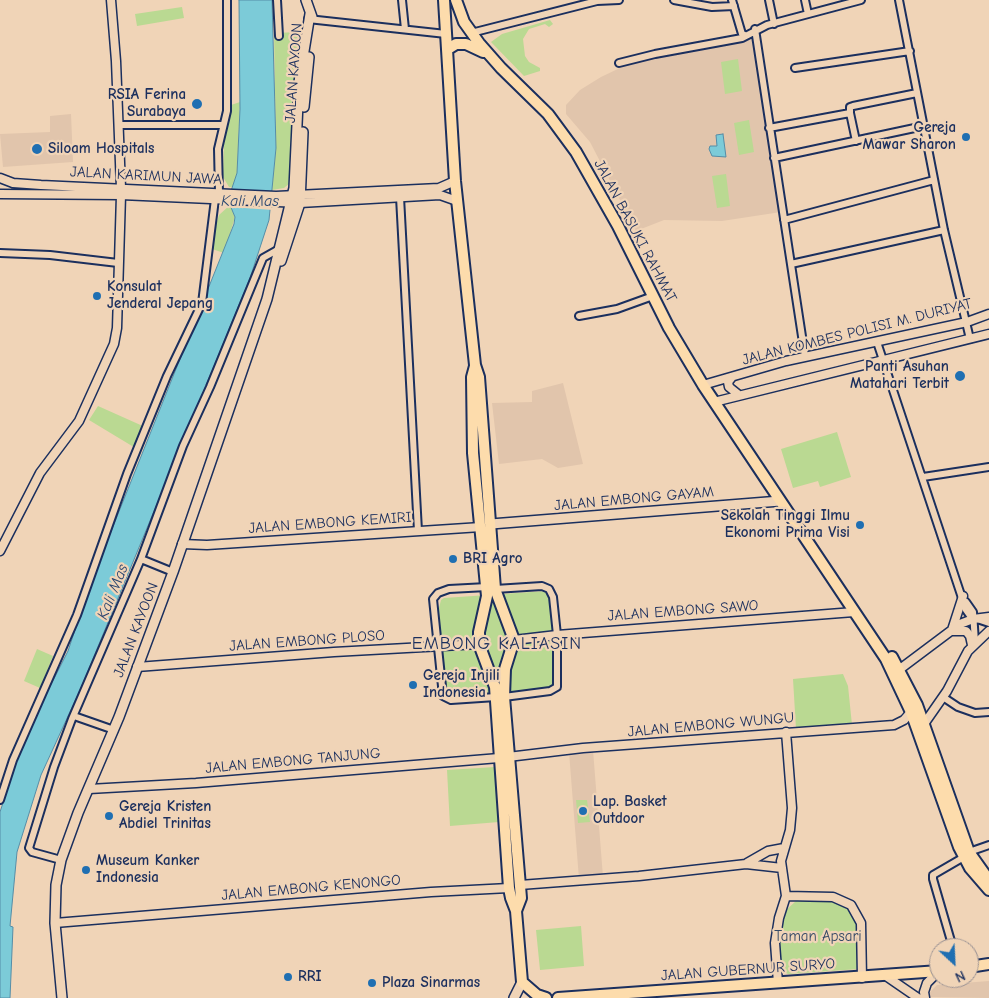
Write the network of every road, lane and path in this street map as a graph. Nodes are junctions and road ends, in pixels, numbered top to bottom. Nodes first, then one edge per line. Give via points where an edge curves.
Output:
1 (110, 0) edge
2 (227, 0) edge
3 (277, 0) edge
4 (306, 0) edge
5 (402, 0) edge
6 (444, 0) edge
7 (456, 0) edge
8 (619, 0) edge
9 (674, 0) edge
10 (769, 0) edge
11 (805, 0) edge
12 (861, 0) edge
13 (899, 0) edge
14 (597, 1) edge
15 (733, 3) edge
16 (808, 14) junction
17 (310, 18) junction
18 (774, 24) junction
19 (405, 29) junction
20 (755, 29) junction
21 (471, 33) junction
22 (446, 34) junction
23 (745, 35) junction
24 (279, 36) dead end
25 (448, 49) junction
26 (910, 51) junction
27 (490, 56) junction
28 (619, 63) dead end
29 (795, 68) dead end
30 (451, 92) junction
31 (918, 93) junction
32 (850, 113) junction
33 (119, 125) junction
34 (223, 125) junction
35 (924, 126) junction
36 (769, 128) junction
37 (856, 142) junction
38 (774, 158) junction
39 (0, 178) edge
40 (934, 180) junction
41 (455, 181) junction
42 (41, 189) junction
43 (121, 191) junction
44 (0, 194) edge
45 (217, 196) junction
46 (400, 197) junction
47 (296, 199) junction
48 (457, 201) junction
49 (784, 220) junction
50 (944, 230) junction
51 (463, 239) junction
52 (279, 249) junction
53 (0, 253) edge
54 (118, 263) junction
55 (791, 264) junction
56 (273, 274) junction
57 (653, 296) junction
58 (989, 314) edge
59 (579, 316) dead end
60 (967, 322) junction
61 (989, 334) edge
62 (970, 339) junction
63 (877, 342) junction
64 (805, 356) junction
65 (882, 361) junction
66 (732, 377) junction
67 (703, 385) junction
68 (739, 395) junction
69 (717, 406) junction
70 (989, 467) edge
71 (923, 477) junction
72 (780, 501) junction
73 (486, 526) junction
74 (418, 531) junction
75 (182, 544) junction
76 (0, 551) edge
77 (141, 560) junction
78 (173, 572) junction
79 (491, 588) junction
80 (962, 596) junction
81 (854, 612) junction
82 (973, 616) junction
83 (986, 617) edge
84 (989, 623) edge
85 (951, 630) junction
86 (989, 631) edge
87 (557, 634) junction
88 (514, 640) junction
89 (974, 643) junction
90 (479, 644) junction
91 (438, 646) junction
92 (137, 667) junction
93 (900, 669) junction
94 (500, 697) junction
95 (943, 697) junction
96 (911, 712) junction
97 (989, 712) edge
98 (74, 716) junction
99 (924, 724) junction
100 (114, 730) junction
101 (786, 732) junction
102 (504, 757) junction
103 (89, 789) junction
104 (0, 800) edge
105 (989, 845) edge
106 (784, 848) junction
107 (966, 854) junction
108 (61, 860) junction
109 (746, 864) junction
110 (782, 868) junction
111 (989, 880) edge
112 (520, 885) junction
113 (509, 888) junction
114 (989, 890) edge
115 (786, 896) junction
116 (516, 911) junction
117 (55, 923) junction
118 (950, 938) edge
119 (929, 972) edge
120 (886, 976) junction
121 (862, 978) junction
122 (929, 981) edge
123 (522, 982) junction
124 (778, 983) junction
125 (62, 998) edge
126 (514, 998) edge
127 (546, 998) edge
128 (558, 998) edge
129 (918, 998) edge
130 (925, 998) edge

1 - 33 street
2 - 34 street via 228,111
3 - 24 street
4 - 17 main road
5 - 19 street
6 - 22 main road
7 - 21 main road, JALAN BASUKI RAHMAT
8 - 14 street
9 - 15 street via 712,7
10 - 18 street
11 - 16 street
12 - 16 street
13 - 26 street
14 - 21 street
15 - 23 street
16 - 18 street
17 - 19 street
17 - 47 main road, JALAN KAYOON via 299,82
18 - 20 street
19 - 22 street
20 - 23 street
20 - 36 street
21 - 27 main road, JALAN BASUKI RAHMAT
22 - 25 main road
23 - 28 street
25 - 27 main road via 456,44 466,44
25 - 30 main road
26 - 29 street
26 - 31 street
27 - 57 main road, JALAN BASUKI RAHMAT via 554,120 576,152
30 - 41 main road
30 - 51 main road via 454,96 466,232
31 - 32 street via 853,106
31 - 35 street
32 - 36 street
32 - 37 street
33 - 34 street
33 - 43 street
34 - 45 street via 218,149
35 - 37 street
35 - 40 street
36 - 38 street
37 - 38 street
38 - 49 street
39 - 42 street, JALAN KARIMUN JAWA
40 - 49 street
40 - 50 street
41 - 47 street via 439,188
41 - 48 main road
42 - 43 street, JALAN KARIMUN JAWA
42 - 44 street, JALAN KARIMUN JAWA
43 - 45 street, JALAN KARIMUN JAWA
43 - 54 street
45 - 47 street, JALAN KARIMUN JAWA
45 - 104 street via 202,303 167,376 127,474 77,615 13,760
46 - 47 street
46 - 48 street via 440,195
46 - 74 street
47 - 52 main road, JALAN KAYOON
47 - 56 main road, JALAN KAYOON via 286,248
48 - 51 main road
49 - 55 street
50 - 55 street
50 - 60 street
51 - 73 main road via 475,365 479,377
52 - 56 main road, JALAN KAYOON
52 - 77 street via 262,258 183,446
53 - 54 street
54 - 76 street via 114,344 79,421 40,473
55 - 64 street
56 - 75 main road, JALAN KAYOON via 253,344
57 - 59 street via 617,309
57 - 67 main road, JALAN BASUKI RAHMAT
58 - 60 street, JALAN KOMBES POLISI M. DURIYAT
60 - 62 street
60 - 63 street, JALAN KOMBES POLISI M. DURIYAT
61 - 62 street
62 - 65 street
63 - 64 street, JALAN KOMBES POLISI M. DURIYAT
63 - 65 street
64 - 66 street, JALAN KOMBES POLISI M. DURIYAT
65 - 68 street
65 - 71 street
66 - 67 street, JALAN KOMBES POLISI M. DURIYAT
66 - 68 street via 729,387
67 - 69 main road, JALAN BASUKI RAHMAT
68 - 69 street
69 - 72 main road
69 - 93 main road via 812,538
70 - 71 street
71 - 80 street
72 - 73 main road, JALAN EMBONG GAYAM
72 - 81 main road
73 - 74 street, JALAN EMBONG KEMIRI
73 - 79 main road
74 - 75 street, JALAN EMBONG KEMIRI
75 - 78 main road, JALAN KAYOON
77 - 78 street
77 - 98 street
78 - 92 main road, JALAN KAYOON
79 - 87 street via 546,587 553,597
79 - 88 main road
79 - 90 main road via 479,632
79 - 91 street via 449,589 434,595
80 - 82 street via 968,614
80 - 85 street
81 - 87 street, JALAN EMBONG SAWO
81 - 96 main road via 886,659
82 - 83 street
82 - 84 street
82 - 85 street
82 - 89 street
85 - 89 street via 966,631
85 - 93 street
86 - 89 street
87 - 88 street, JALAN EMBONG SAWO
87 - 94 street via 557,687
88 - 94 main road
89 - 95 street
90 - 91 street, JALAN EMBONG PLOSO
90 - 94 main road
91 - 92 street, JALAN EMBONG PLOSO
91 - 94 street via 441,691 446,699
92 - 100 main road, JALAN KAYOON
93 - 99 main road
94 - 102 main road
95 - 97 street via 975,713
95 - 99 street
96 - 101 street, JALAN EMBONG WUNGU via 894,725
96 - 107 main road via 950,826
98 - 100 street
98 - 108 street via 29,846 32,852
99 - 107 main road
100 - 103 main road, JALAN KAYOON
101 - 102 street, JALAN EMBONG WUNGU
101 - 106 street via 792,808
102 - 103 street, JALAN EMBONG TANJUNG
102 - 112 main road
102 - 113 main road
103 - 108 main road, JALAN KAYOON
105 - 107 street
106 - 109 street via 768,851
106 - 110 street
107 - 111 main road
107 - 114 main road
107 - 118 street via 933,875
108 - 117 main road, JALAN KAYOON via 56,880
109 - 110 street
109 - 112 street
110 - 115 street
112 - 116 main road via 521,898
113 - 116 main road
113 - 117 street, JALAN EMBONG KENONGO
115 - 121 street via 833,898 852,905 861,923
115 - 124 street via 775,937
116 - 123 main road
117 - 125 main road, JALAN KAYOON
119 - 120 main road, JALAN GUBERNUR SURYO
120 - 121 main road, JALAN GUBERNUR SURYO
120 - 129 street
121 - 124 main road, JALAN GUBERNUR SURYO
122 - 130 street
123 - 126 main road
123 - 127 main road
124 - 128 main road, JALAN GUBERNUR SURYO

